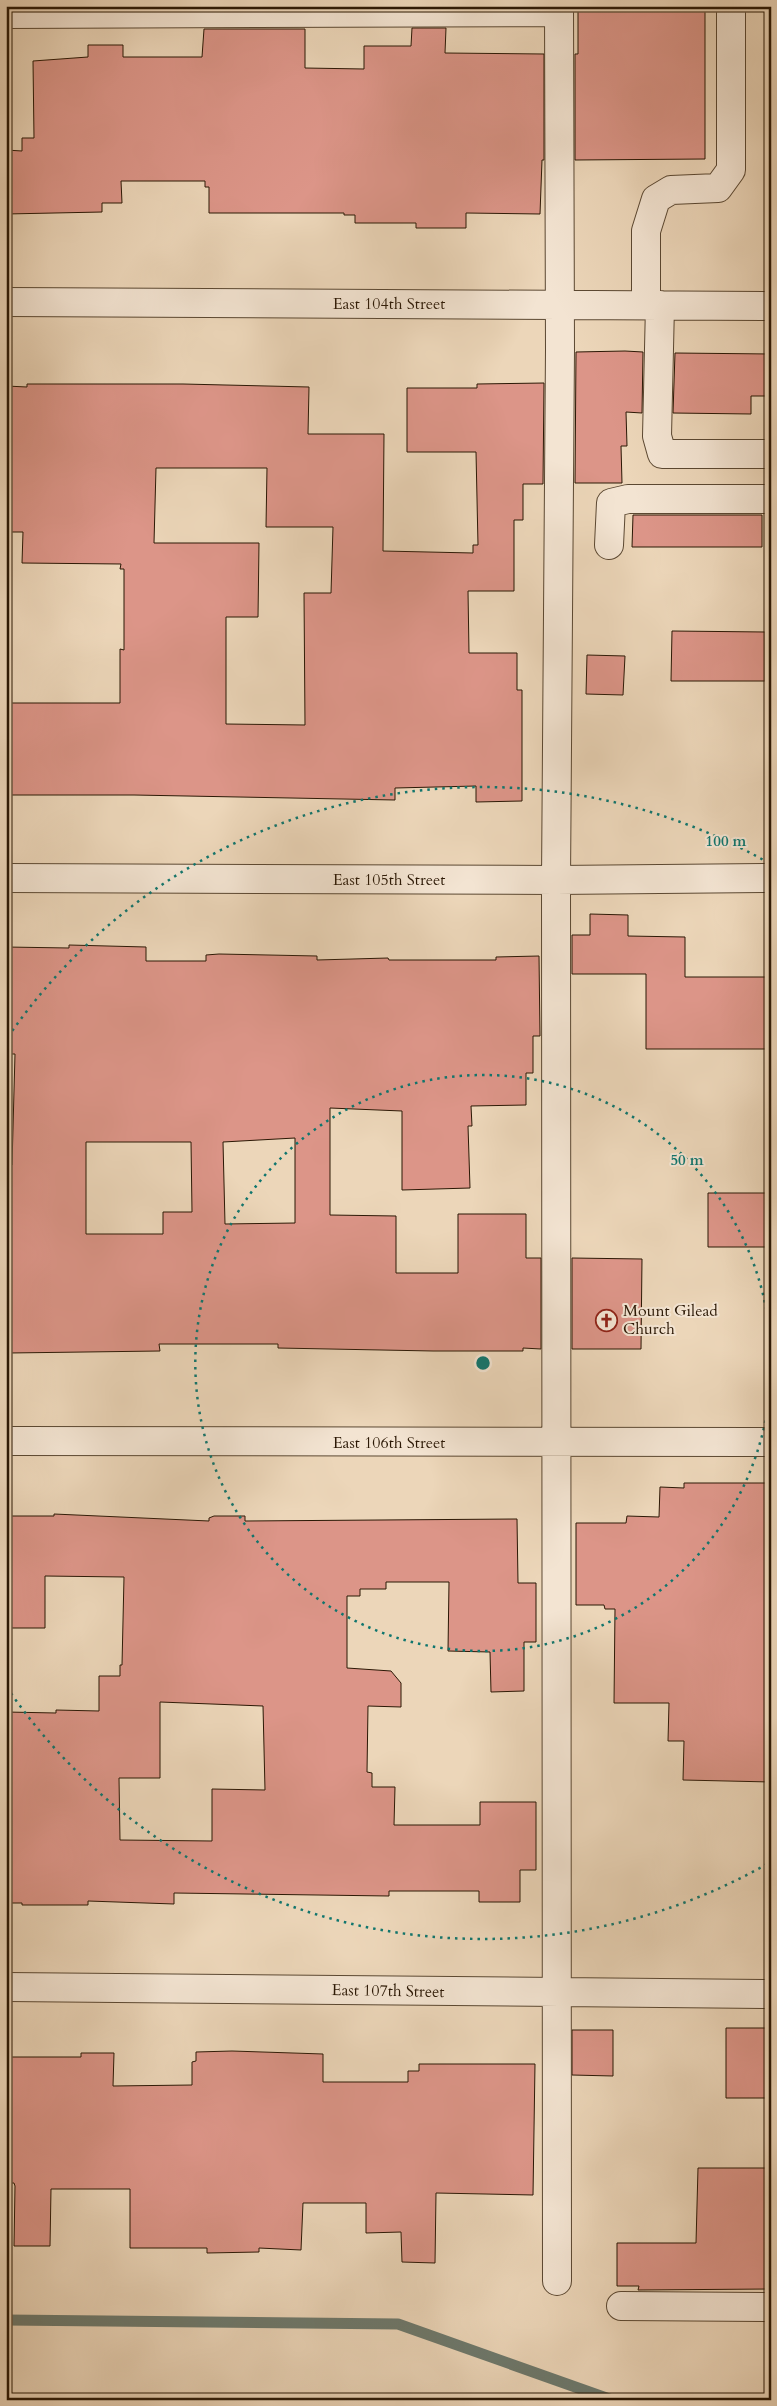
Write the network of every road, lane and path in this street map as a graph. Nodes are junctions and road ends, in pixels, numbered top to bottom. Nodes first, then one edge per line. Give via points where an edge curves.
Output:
1 (731, 6) edge
2 (559, 9) edge
3 (6, 14) edge
4 (6, 302) edge
5 (560, 305) junction
6 (653, 306) junction
7 (771, 306) edge
8 (771, 454) edge
9 (771, 499) edge
10 (609, 545) dead end
11 (6, 878) edge
12 (771, 878) edge
13 (556, 880) junction
14 (6, 1441) edge
15 (771, 1442) edge
16 (557, 1444) junction
17 (6, 1987) edge
18 (557, 1993) junction
19 (771, 1994) edge
20 (557, 2281) dead end
21 (621, 2306) dead end
22 (771, 2307) edge

1 - 6 street via 731,170 718,188 671,190 656,199 646,231
2 - 3 street
2 - 5 street
4 - 5 street, East 104th Street
5 - 6 street, East 104th Street
5 - 13 street
6 - 7 street, East 104th Street
6 - 8 street via 657,436 662,454
9 - 10 street via 628,499 611,503
11 - 13 street, East 105th Street
12 - 13 street, East 105th Street
13 - 16 street
14 - 16 street, East 106th Street
15 - 16 street, East 106th Street
16 - 18 street
17 - 18 street, East 107th Street
18 - 19 street, East 107th Street
18 - 20 street
21 - 22 street

